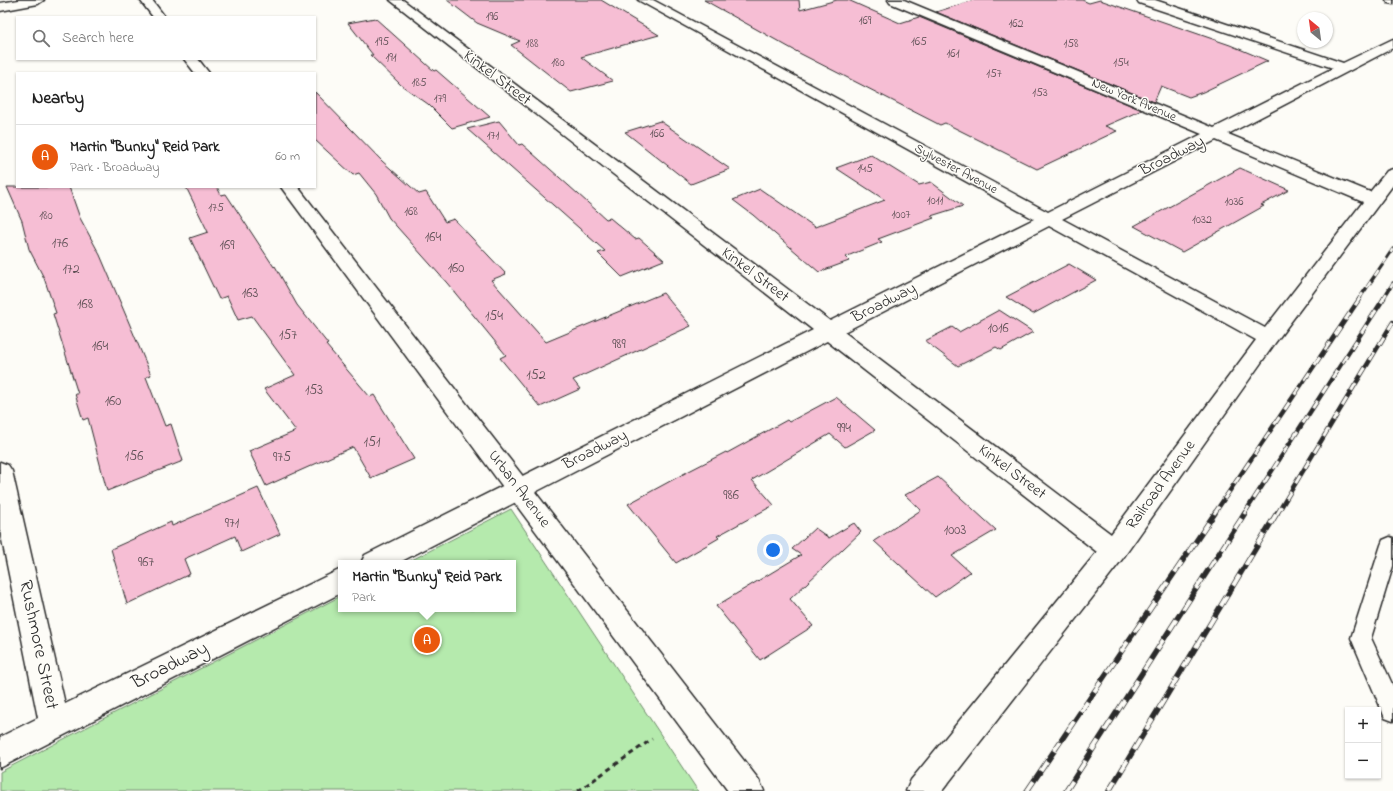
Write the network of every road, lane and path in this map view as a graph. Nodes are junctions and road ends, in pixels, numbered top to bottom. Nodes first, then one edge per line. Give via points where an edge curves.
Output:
1 (38, 0) edge
2 (146, 0) edge
3 (396, 0) edge
4 (644, 0) edge
5 (894, 0) edge
6 (1143, 0) edge
7 (0, 7) edge
8 (158, 16) edge
9 (1393, 43) edge
10 (193, 60) edge
11 (1344, 68) junction
12 (201, 72) edge
13 (1216, 134) junction
14 (1393, 174) edge
15 (290, 188) edge
16 (1374, 200) junction
17 (1049, 219) junction
18 (828, 332) junction
19 (1268, 338) junction
20 (0, 471) edge
21 (519, 489) junction
22 (1390, 545) dead end
23 (1114, 550) junction
24 (380, 560) edge
25 (338, 582) edge
26 (1393, 711) edge
27 (55, 725) junction
28 (652, 739) dead end
29 (0, 753) edge
30 (578, 791) edge
31 (748, 791) edge
32 (922, 791) edge

1 - 7 street
2 - 8 street
3 - 18 street, Kinkel Street
4 - 17 street, Sylvester Avenue
5 - 13 street, New York Avenue
6 - 11 street
9 - 11 street, Broadway
10 - 12 street
11 - 13 street, Broadway
13 - 16 street, New York Avenue
13 - 17 street, Broadway
14 - 16 street, Railroad Avenue
15 - 21 street, Urban Avenue
16 - 19 street, Railroad Avenue
17 - 18 street, Broadway
17 - 19 street, Sylvester Avenue
18 - 21 street, Broadway
18 - 23 street, Kinkel Street
19 - 23 street, Railroad Avenue
20 - 27 street, Rushmore Street
21 - 24 street, Broadway
21 - 31 street, Urban Avenue
22 - 26 lane via 1361,638
23 - 32 street, Railroad Avenue
25 - 27 street, Broadway
27 - 29 street, Broadway
28 - 30 path

